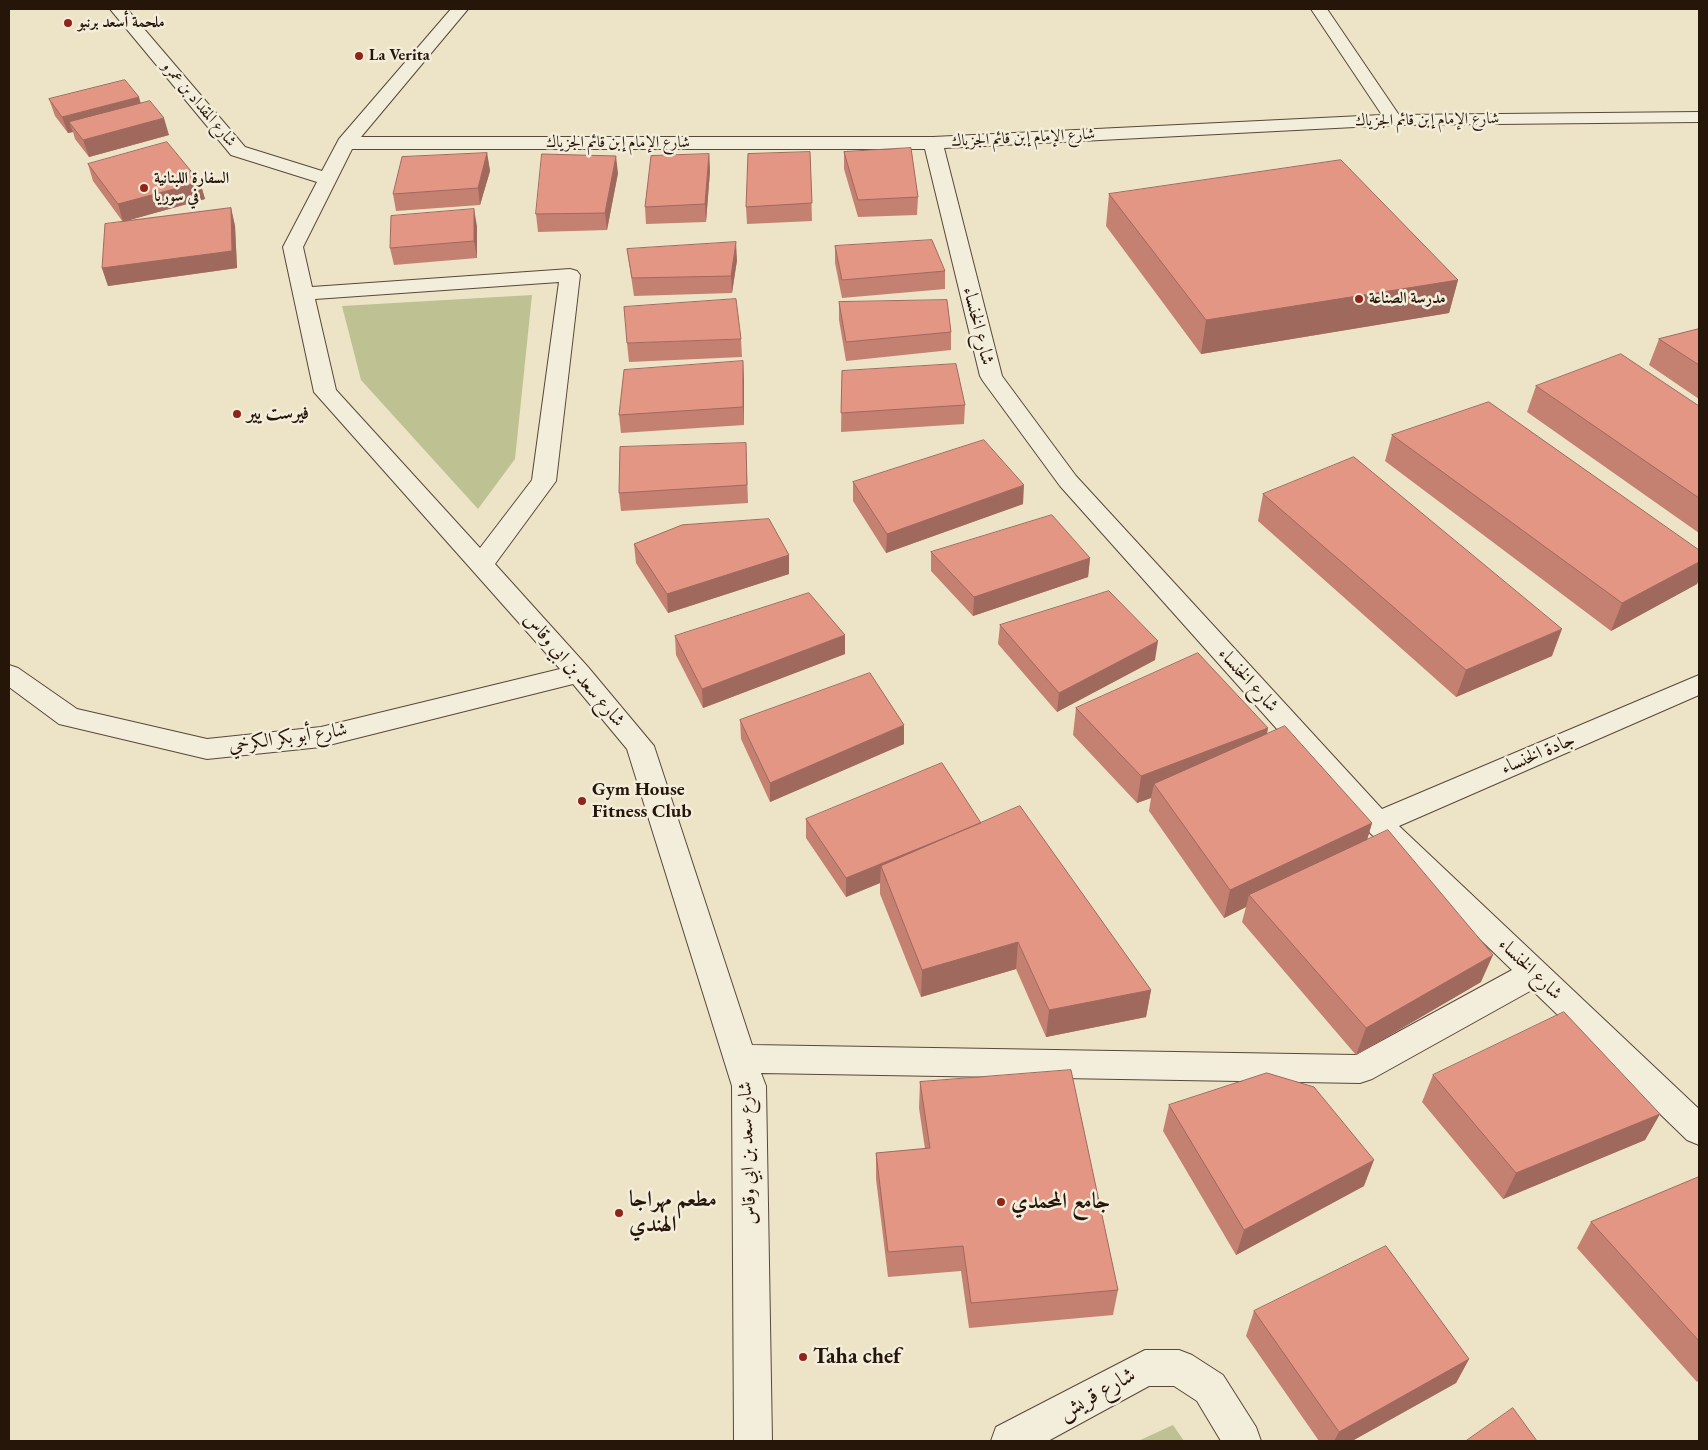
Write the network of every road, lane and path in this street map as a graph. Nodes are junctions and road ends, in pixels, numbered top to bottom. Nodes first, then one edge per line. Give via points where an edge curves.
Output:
1 (118, 9) edge
2 (460, 9) edge
3 (1319, 9) edge
4 (1699, 117) edge
5 (1394, 120) junction
6 (346, 143) junction
7 (933, 143) junction
8 (328, 179) junction
9 (304, 294) junction
10 (481, 565) junction
11 (579, 673) junction
12 (9, 674) edge
13 (1699, 684) edge
14 (1378, 823) junction
15 (1534, 972) junction
16 (740, 1059) junction
17 (1699, 1130) edge
18 (754, 1441) edge
19 (1010, 1441) edge
20 (1242, 1441) edge

1 - 8 street, شارع المقداد بن عمرو via 238,152
2 - 6 street, شارع سعد بن ابي وقاس
3 - 5 street
4 - 5 street, شارع الإمام إبن قائم الجزياك
5 - 7 street, شارع الإمام إبن قائم الجزياك
6 - 7 street, شارع الإمام إبن قائم الجزياك
6 - 8 street, شارع سعد بن ابي وقاس
7 - 14 street, شارع الخنساء via 990,376 1068,481
8 - 9 street, شارع سعد بن ابي وقاس via 294,247
9 - 10 street, شارع سعد بن ابي وقاس via 325,392
9 - 10 street via 570,275 544,481
10 - 11 street, شارع سعد بن ابي وقاس
11 - 12 street, شارع أبو بكر الكرخي via 321,737 207,749 69,717
11 - 16 street, شارع سعد بن ابي وقاس via 640,746
13 - 14 street, جادة الخنساء
14 - 15 street, شارع الخنساء
15 - 16 street via 1360,1069
15 - 17 street, شارع الخنساء
16 - 18 street, شارع سعد بن ابي وقاس via 749,1086
19 - 20 street, شارع قريش via 1145,1368 1179,1368 1210,1388

